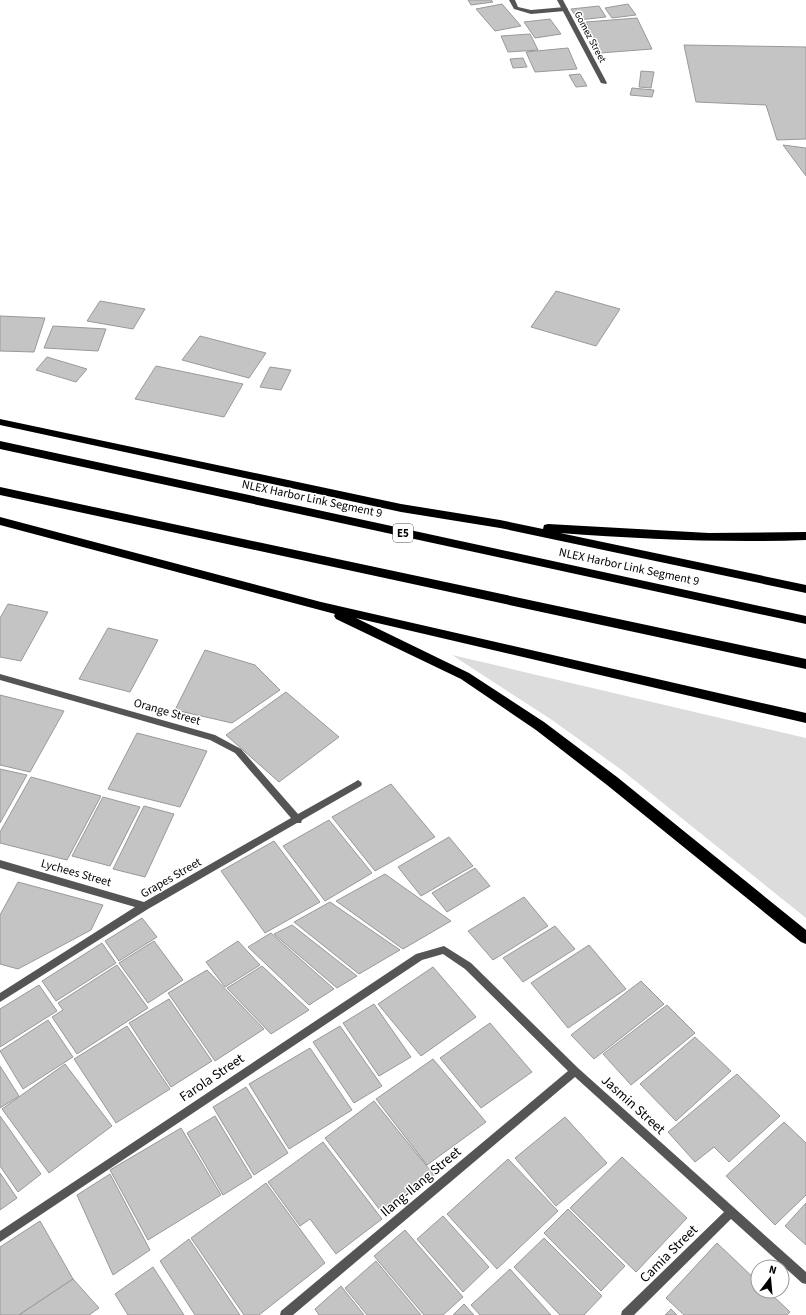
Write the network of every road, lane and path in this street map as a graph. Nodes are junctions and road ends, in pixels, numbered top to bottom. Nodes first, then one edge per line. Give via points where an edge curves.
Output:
1 (512, 0) edge
2 (560, 0) edge
3 (565, 9) junction
4 (604, 83) dead end
5 (0, 422) edge
6 (0, 445) edge
7 (0, 491) edge
8 (0, 521) edge
9 (500, 524) junction
10 (806, 536) edge
11 (806, 588) edge
12 (321, 606) junction
13 (806, 620) edge
14 (806, 664) edge
15 (0, 677) edge
16 (806, 718) edge
17 (358, 784) dead end
18 (298, 820) junction
19 (0, 864) edge
20 (145, 906) junction
21 (806, 938) edge
22 (444, 950) joint
23 (0, 998) edge
24 (575, 1071) junction
25 (731, 1212) junction
26 (0, 1237) edge
27 (806, 1279) edge
28 (285, 1315) edge
29 (626, 1315) edge

1 - 3 street via 516,8 524,11
2 - 3 street, Gomez Street
3 - 4 street, Gomez Street
5 - 9 highway via 401,508
6 - 13 highway, NLEX Harbor Link Segment 9 / E5
7 - 14 highway
8 - 12 highway
9 - 10 highway via 655,536
9 - 11 highway
12 - 16 highway
12 - 21 highway via 465,676 540,726
15 - 18 street, Orange Street via 212,737 238,752
17 - 18 street, Grapes Street
18 - 20 street, Grapes Street
19 - 20 street, Lychees Street
20 - 23 street, Grapes Street
22 - 24 street, Jasmin Street via 468,966
22 - 26 street, Farola Street via 419,957
24 - 25 street, Jasmin Street
24 - 28 street, Ilang-Ilang Street
25 - 27 street, Jasmin Street
25 - 29 street, Camia Street

